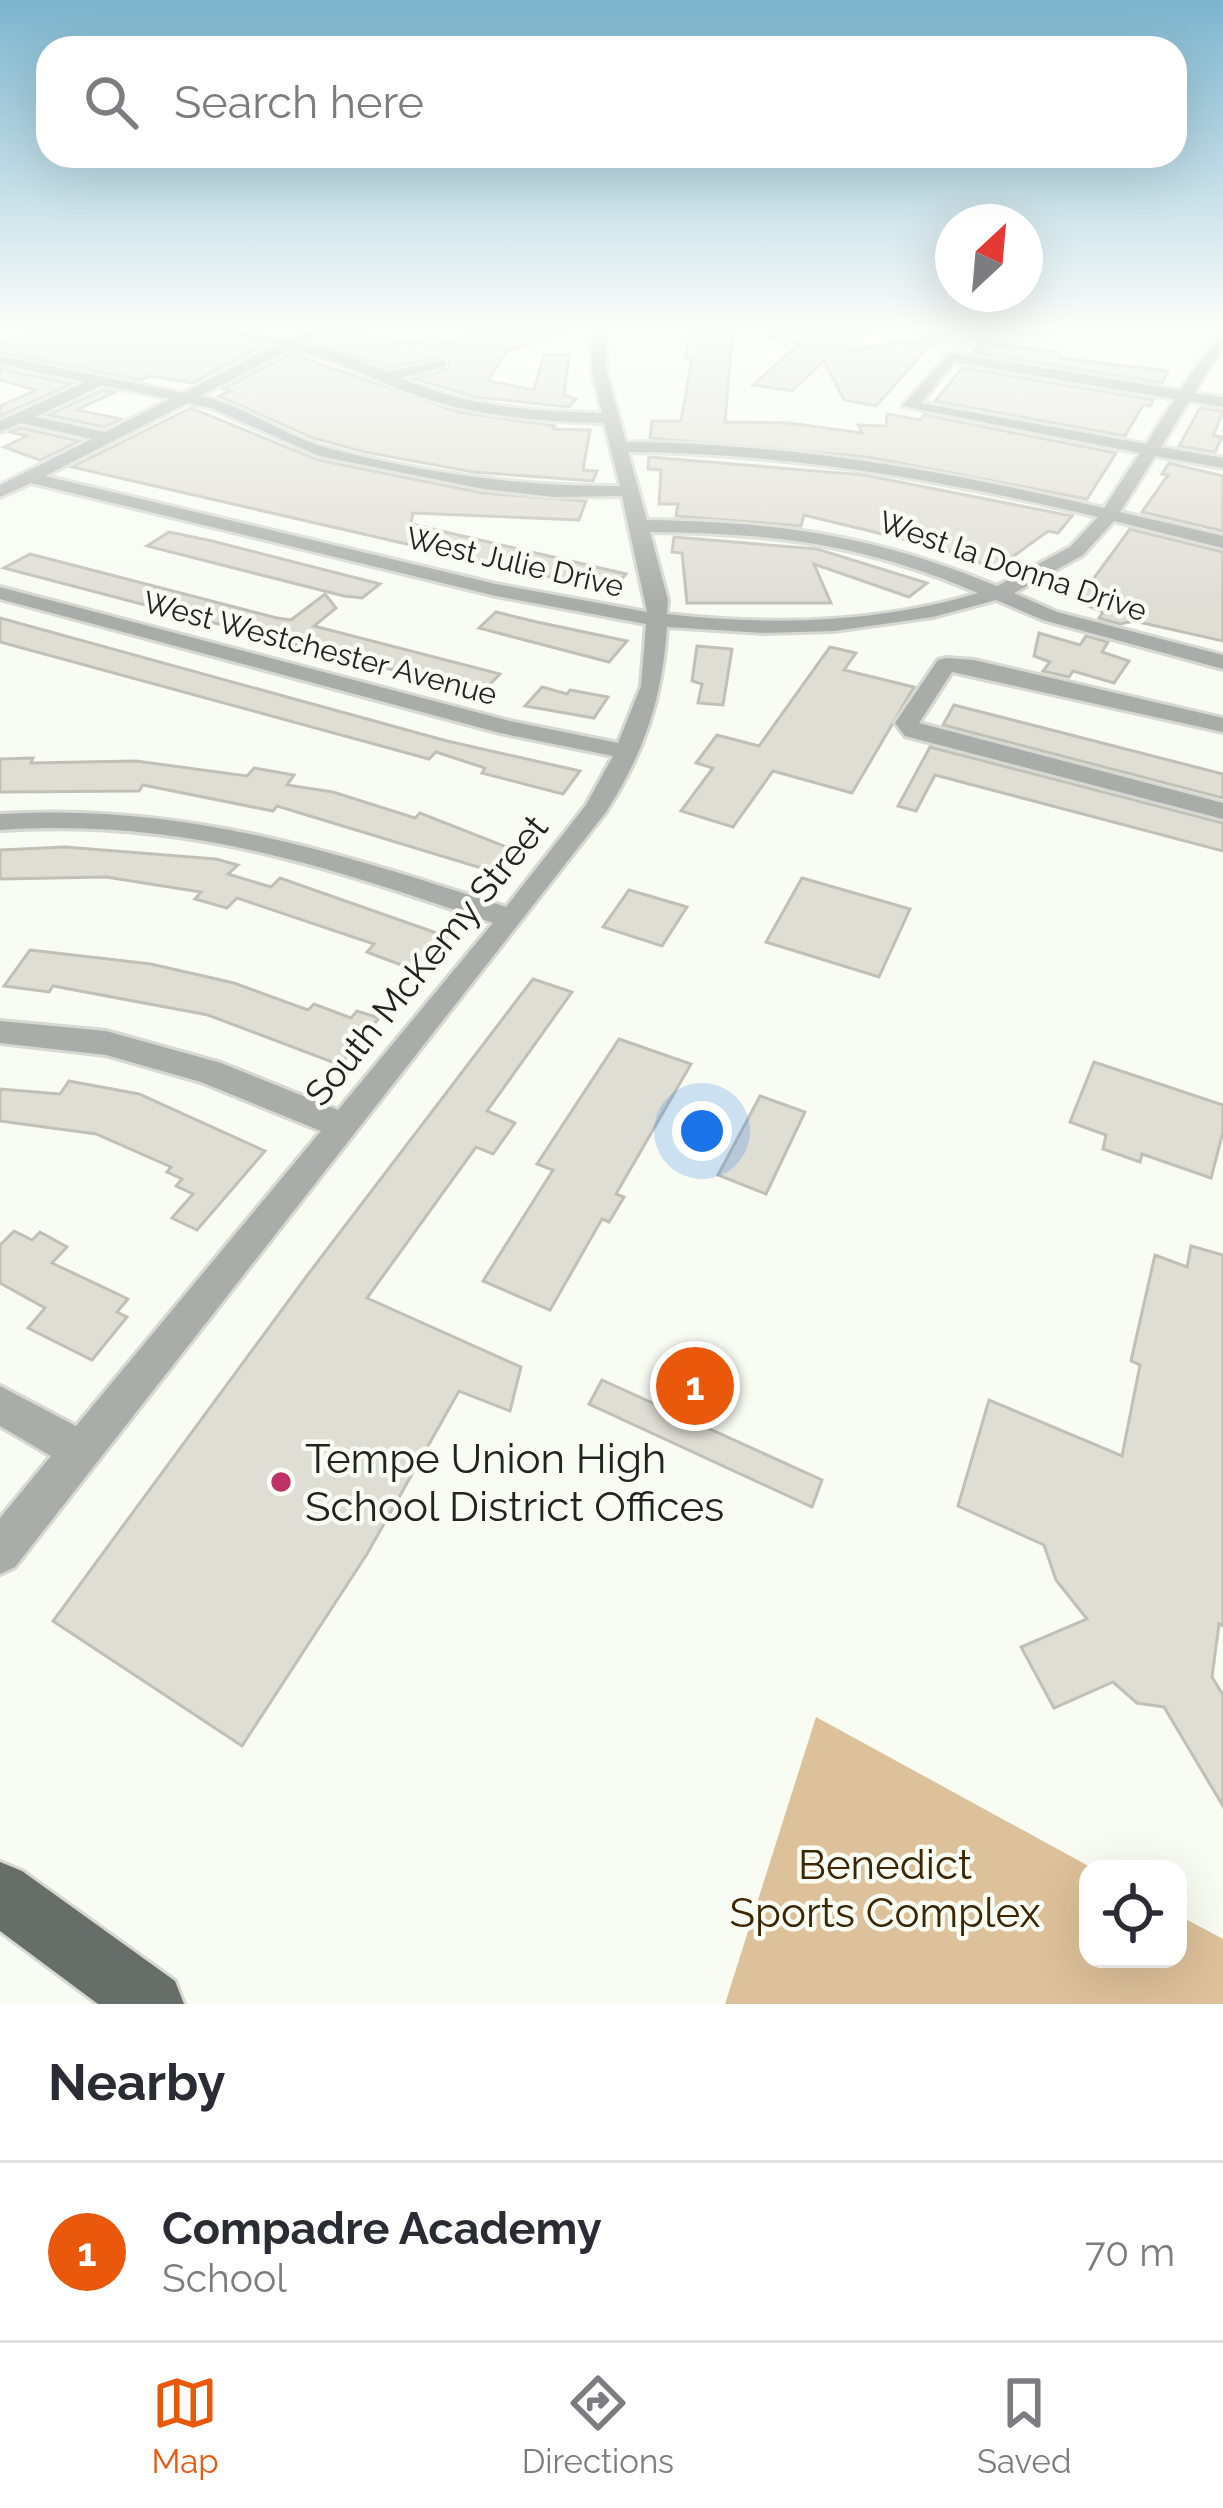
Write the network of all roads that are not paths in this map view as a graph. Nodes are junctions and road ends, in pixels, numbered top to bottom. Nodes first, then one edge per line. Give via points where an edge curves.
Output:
1 (31, 421) edge
2 (139, 421) edge
3 (252, 421) edge
4 (556, 421) edge
5 (611, 421) edge
6 (993, 421) edge
7 (1168, 421) edge
8 (614, 432) junction
9 (106, 437) junction
10 (1151, 448) junction
11 (1223, 463) edge
12 (29, 470) junction
13 (628, 491) junction
14 (0, 492) edge
15 (1108, 516) junction
16 (639, 526) junction
17 (1223, 542) edge
18 (0, 593) edge
19 (994, 594) junction
20 (658, 623) junction
21 (1223, 662) edge
22 (1223, 725) edge
23 (627, 752) junction
24 (1223, 811) edge
25 (0, 822) edge
26 (512, 919) junction
27 (0, 1032) edge
28 (343, 1126) junction
29 (0, 1405) edge
30 (81, 1451) junction
31 (0, 1552) edge
32 (0, 1893) edge
33 (152, 2004) edge

1 - 9 street
2 - 9 street
3 - 13 street via 319,451 484,484
4 - 8 street
5 - 8 street, South McKemy Street
6 - 10 street
7 - 10 street, West Julie Drive
8 - 13 street, South McKemy Street
8 - 15 street via 799,453
9 - 12 street
10 - 11 street
10 - 15 street, West Julie Drive
12 - 14 street
12 - 20 street, West Julie Drive via 552,604
13 - 16 street, South McKemy Street
15 - 17 street
15 - 19 street, West Julie Drive via 1080,550
16 - 19 street, West la Donna Drive via 793,531 918,560
16 - 20 street, South McKemy Street
18 - 23 street, West Westchester Avenue
19 - 20 street, West Julie Drive via 942,610 815,628
19 - 21 street, West la Donna Drive via 1090,629
20 - 23 street, South McKemy Street via 652,686
22 - 24 street via 946,665 907,723 930,736
23 - 26 street, South McKemy Street via 597,807
25 - 26 street via 95,818 210,828
26 - 28 street, South McKemy Street
27 - 28 street via 106,1043 210,1072
28 - 30 street, South McKemy Street
29 - 30 street
30 - 31 street, South McKemy Street
32 - 33 main road

